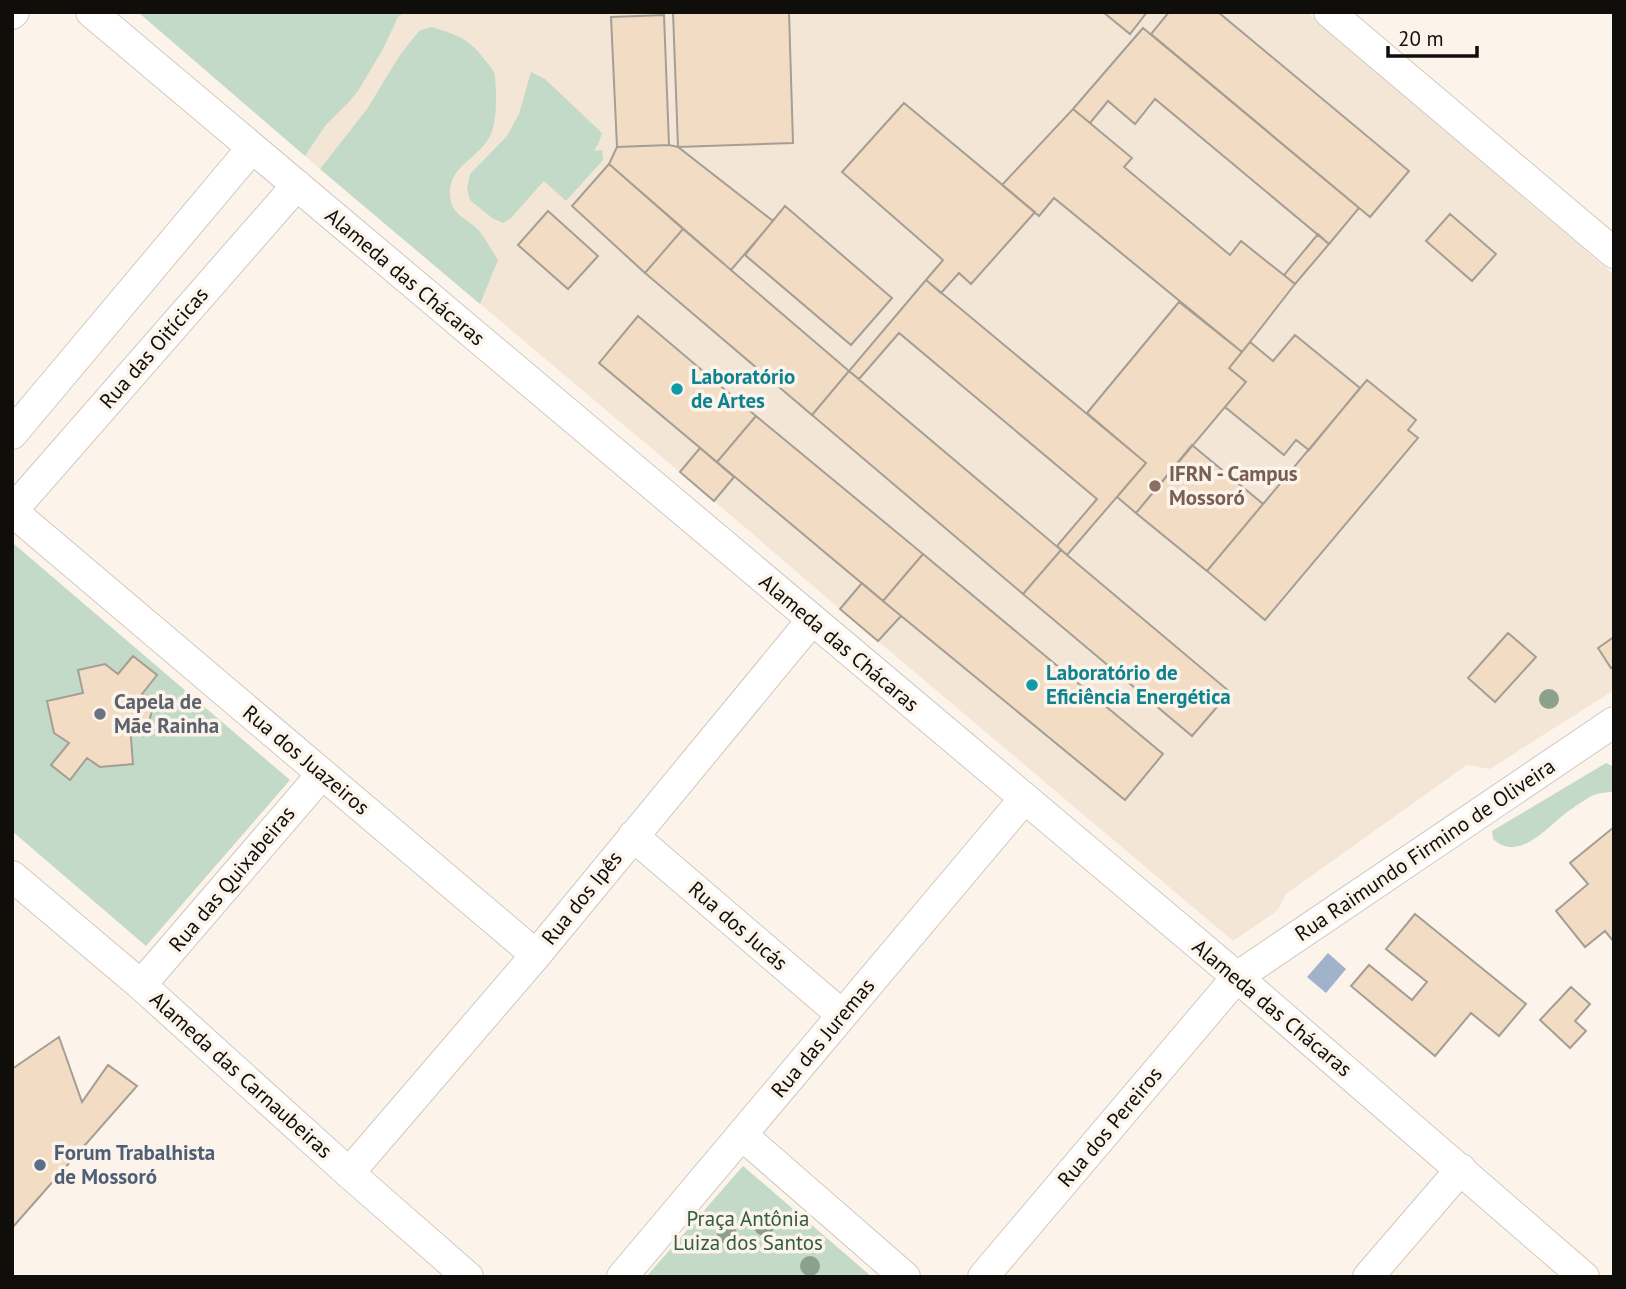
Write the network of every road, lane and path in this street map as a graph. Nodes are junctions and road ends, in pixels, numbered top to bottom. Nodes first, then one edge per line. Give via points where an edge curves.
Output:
1 (91, 12) edge
2 (1329, 12) edge
3 (252, 148) junction
4 (296, 186) junction
5 (1614, 253) edge
6 (12, 434) edge
7 (12, 511) edge
8 (812, 620) junction
9 (1614, 722) edge
10 (322, 774) junction
11 (1024, 799) junction
12 (633, 836) junction
13 (12, 876) edge
14 (536, 955) junction
15 (1237, 977) junction
16 (141, 985) junction
17 (842, 1015) junction
18 (742, 1135) junction
19 (1461, 1169) junction
20 (349, 1173) junction
21 (468, 1277) edge
22 (622, 1277) edge
23 (905, 1277) edge
24 (983, 1277) edge
25 (1367, 1277) edge
26 (1584, 1277) edge

1 - 3 street, Alameda das Chácaras
2 - 5 street
3 - 4 street, Alameda das Chácaras
3 - 6 street
4 - 7 street, Rua das Oitícicas
4 - 8 street, Alameda das Chácaras
7 - 10 street, Rua dos Juazeiros
8 - 11 street, Alameda das Chácaras
8 - 12 street, Rua dos Ipês
9 - 15 street, Rua Raimundo Firmino de Oliveira
10 - 14 street, Rua dos Juazeiros
10 - 16 street, Rua das Quixabeiras
11 - 15 street, Alameda das Chácaras
11 - 17 street, Rua das Juremas
12 - 14 street, Rua dos Ipês
12 - 17 street, Rua dos Jucás
13 - 16 street, Alameda das Carnaubeiras
14 - 20 street, Rua dos Ipês
15 - 19 street, Alameda das Chácaras
15 - 24 street, Rua dos Pereiros
16 - 20 street, Alameda das Carnaubeiras
17 - 18 street, Rua das Juremas
18 - 22 street, Rua das Juremas
18 - 23 street
19 - 25 street
19 - 26 street, Alameda das Chácaras
20 - 21 street, Alameda das Carnaubeiras

